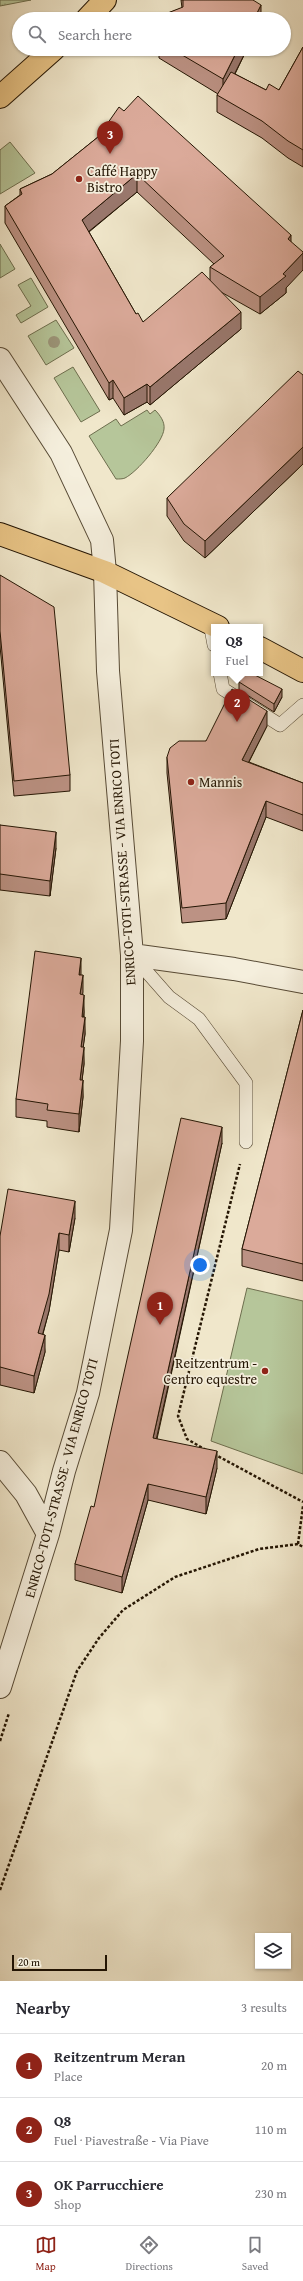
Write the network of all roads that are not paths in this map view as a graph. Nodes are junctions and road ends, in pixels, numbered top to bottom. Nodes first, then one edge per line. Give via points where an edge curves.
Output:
1 (105, 0) edge
2 (94, 12) edge
3 (46, 56) edge
4 (0, 97) edge
5 (0, 359) edge
6 (0, 534) edge
7 (105, 572) junction
8 (212, 624) edge
9 (263, 650) edge
10 (303, 671) edge
11 (221, 676) edge
12 (303, 705) edge
13 (132, 955) junction
14 (303, 982) edge
15 (246, 1142) road end
16 (0, 1462) edge
17 (48, 1534) junction
18 (0, 1687) edge

1 - 2 main road
3 - 4 main road
5 - 7 street, ENRICO-TOTI-STRASSE - VIA ENRICO TOTI via 61,453 102,540
6 - 7 main road
7 - 8 main road
7 - 13 street, ENRICO-TOTI-STRASSE - VIA ENRICO TOTI via 108,672
9 - 10 main road
11 - 12 lane via 223,688 280,725
13 - 14 street via 234,969
13 - 15 lane via 169,997 199,1019 246,1083
13 - 17 street, ENRICO-TOTI-STRASSE - VIA ENRICO TOTI via 132,1041 121,1230 88,1393
16 - 17 street via 26,1494
17 - 18 street, ENRICO-TOTI-STRASSE - VIA ENRICO TOTI

